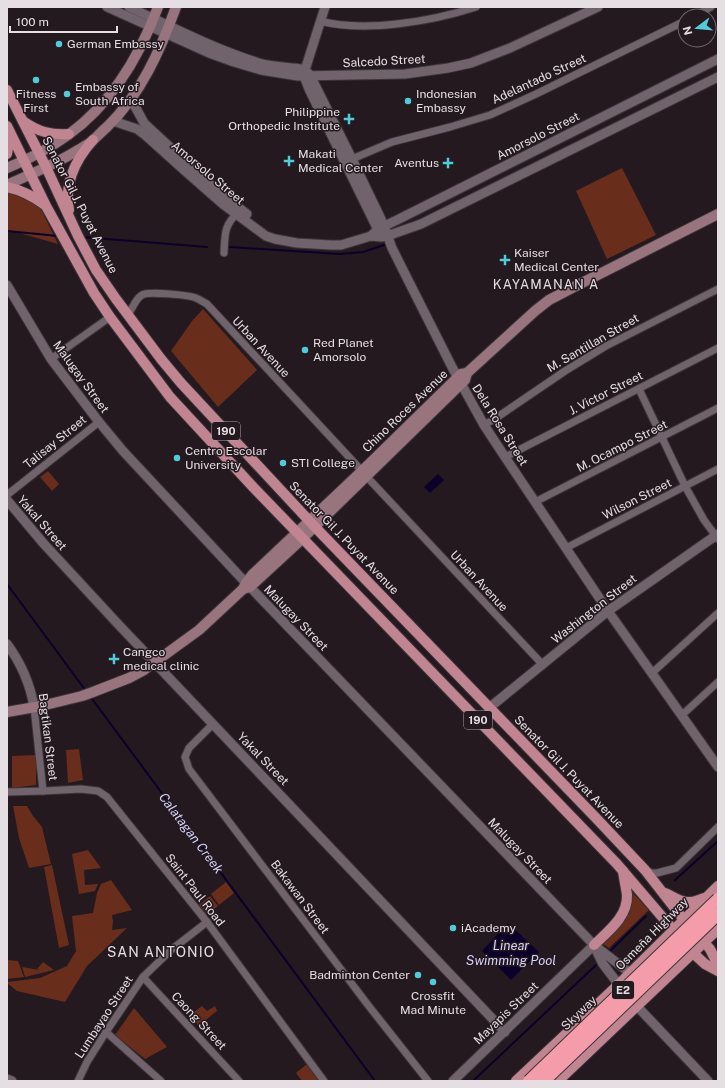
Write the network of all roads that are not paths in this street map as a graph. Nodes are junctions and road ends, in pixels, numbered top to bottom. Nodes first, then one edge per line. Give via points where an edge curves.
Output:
1 (107, 7) edge
2 (129, 7) edge
3 (158, 7) edge
4 (176, 7) edge
5 (325, 7) edge
6 (476, 7) edge
7 (598, 7) edge
8 (320, 21) junction
9 (152, 22) junction
10 (677, 25) edge
11 (168, 30) junction
12 (718, 59) edge
13 (307, 74) junction
14 (718, 77) edge
15 (7, 90) edge
16 (131, 99) junction
17 (24, 121) junction
18 (113, 121) junction
19 (8, 127) edge
20 (69, 134) junction
21 (93, 140) junction
22 (38, 152) junction
23 (7, 154) edge
24 (352, 159) junction
25 (23, 160) junction
26 (46, 167) junction
27 (7, 168) edge
28 (30, 174) junction
29 (7, 186) edge
30 (224, 205) junction
31 (46, 206) junction
32 (239, 212) junction
33 (718, 214) edge
34 (70, 220) junction
35 (227, 225) junction
36 (383, 232) junction
37 (224, 253) dead end
38 (7, 285) edge
39 (718, 288) edge
40 (128, 315) junction
41 (110, 317) junction
42 (718, 348) edge
43 (51, 358) junction
44 (459, 381) junction
45 (639, 389) junction
46 (718, 408) edge
47 (99, 422) junction
48 (484, 424) junction
49 (662, 438) junction
50 (505, 457) junction
51 (718, 469) edge
52 (364, 474) junction
53 (685, 486) junction
54 (7, 495) edge
55 (7, 500) edge
56 (535, 502) junction
57 (312, 524) junction
58 (300, 535) junction
59 (717, 536) edge
60 (566, 548) junction
61 (247, 586) junction
62 (608, 611) junction
63 (718, 613) edge
64 (7, 644) edge
65 (154, 662) junction
66 (543, 665) junction
67 (652, 673) junction
68 (718, 682) edge
69 (34, 707) junction
70 (490, 708) junction
71 (7, 712) edge
72 (682, 716) junction
73 (213, 724) junction
74 (717, 761) edge
75 (42, 791) junction
76 (7, 792) edge
77 (718, 827) edge
78 (623, 870) junction
79 (645, 870) junction
80 (718, 886) edge
81 (662, 891) junction
82 (712, 898) edge
83 (718, 914) edge
84 (684, 920) junction
85 (207, 922) junction
86 (718, 929) edge
87 (673, 930) junction
88 (704, 942) junction
89 (594, 945) junction
90 (693, 953) junction
91 (718, 965) edge
92 (718, 971) edge
93 (630, 973) junction
94 (143, 977) junction
95 (618, 985) junction
96 (650, 994) junction
97 (636, 1006) junction
98 (106, 1032) junction
99 (505, 1032) junction
100 (7, 1079) edge
101 (12, 1081) edge
102 (78, 1081) edge
103 (162, 1081) edge
104 (239, 1081) edge
105 (324, 1081) edge
106 (428, 1081) edge
107 (453, 1081) edge
108 (516, 1081) edge
109 (529, 1081) edge
110 (544, 1081) edge
111 (558, 1081) edge
112 (708, 1081) edge

1 - 9 street
2 - 9 street
3 - 9 main road
4 - 11 main road
5 - 8 street
6 - 8 street via 432,19 398,24 349,26
7 - 13 street, Salcedo Street via 510,48 463,65 405,74
8 - 13 street
9 - 11 street, Salcedo Street
9 - 20 main road via 125,73 110,94
10 - 24 street, Adelantado Street via 490,115 392,142
11 - 13 street, Salcedo Street via 238,56
11 - 16 main road via 149,71
12 - 36 street, Amorsolo Street
13 - 24 street, Dela Rosa Street
13 - 36 street, Dela Rosa Street via 309,89
14 - 36 street, Amorsolo Street via 428,220 403,231
15 - 17 main road, Senator Gil J. Puyat Avenue / 190
16 - 18 main road
16 - 32 street, Amorsolo Street via 144,123
17 - 20 main road via 41,131
17 - 22 main road, Senator Gil J. Puyat Avenue / 190
18 - 21 main road
18 - 30 street, Amorsolo Street via 146,135
19 - 23 main road
19 - 25 main road, 190
20 - 22 main road
21 - 26 main road
21 - 34 main road via 76,162 71,176 68,190
22 - 25 main road
22 - 26 main road, Senator Gil J. Puyat Avenue / 190
24 - 36 street, Dela Rosa Street
25 - 27 main road
25 - 28 main road, 190
26 - 28 main road
26 - 34 main road, Senator Gil J. Puyat Avenue / 190
28 - 29 main road
28 - 31 main road, 190
29 - 31 main road via 24,192
30 - 32 street, Amorsolo Street
30 - 35 street via 228,213
31 - 41 main road, 190 via 81,272
32 - 35 street
32 - 36 street, Amorsolo Street via 288,242 341,245
33 - 44 main road, Chino Roces Avenue via 549,300 467,374 461,374
34 - 40 main road, Senator Gil J. Puyat Avenue / 190 via 96,270
35 - 37 street
36 - 44 street, Dela Rosa Street
38 - 43 street, Malugay Street
39 - 48 street, M. Santillan Street via 606,346
40 - 52 street, Urban Avenue via 138,299 145,294 195,298 206,304
40 - 57 main road, Senator Gil J. Puyat Avenue / 190 via 181,383
41 - 43 street
41 - 58 main road, 190 via 170,397
42 - 45 street, J. Victor Street
43 - 47 street, Malugay Street
44 - 48 street, Dela Rosa Street
44 - 52 main road, Chino Roces Avenue
45 - 49 street
45 - 50 street, J. Victor Street
46 - 49 street, M. Ocampo Street
47 - 54 street, Talisay Street
47 - 61 street, Malugay Street
48 - 50 street, Dela Rosa Street
49 - 53 street
49 - 56 street, M. Ocampo Street
50 - 56 street, Dela Rosa Street
51 - 53 street, Wilson Street
52 - 57 main road, Chino Roces Avenue
52 - 66 street, Urban Avenue
53 - 59 street via 704,520
53 - 60 street, Wilson Street
55 - 65 street, Yakal Street via 49,550
56 - 60 street, Dela Rosa Street
57 - 58 main road, Chino Roces Avenue
57 - 70 main road, Senator Gil J. Puyat Avenue / 190
58 - 61 main road, Chino Roces Avenue via 252,575
58 - 78 main road, 190
59 - 62 street, Washington Street
60 - 62 street, Dela Rosa Street
61 - 65 main road, Chino Roces Avenue via 199,630
61 - 89 street, Malugay Street
62 - 66 street, Washington Street
62 - 67 street, Dela Rosa Street
63 - 67 street
64 - 69 street, Bagtikan Street via 21,664
65 - 69 main road, Chino Roces Avenue via 134,675 93,692
65 - 73 street, Yakal Street
66 - 70 street, Washington Street
67 - 72 street, Dela Rosa Street
68 - 72 street
69 - 71 main road, Chino Roces Avenue
69 - 75 street, Bagtikan Street
70 - 79 main road, Senator Gil J. Puyat Avenue / 190
72 - 74 street, Dela Rosa Street
73 - 99 street, Yakal Street
73 - 106 street, Bakawan Street via 189,748 185,757 189,768
75 - 76 street, Saint Paul Road
75 - 85 street, Saint Paul Road via 81,789 98,791 107,796
77 - 79 street via 676,868 657,873
78 - 87 main road, 190
78 - 89 main road via 627,896 625,907 617,922
79 - 81 main road, Senator Gil J. Puyat Avenue / 190
80 - 82 main road, Osmeña Highway
81 - 82 main road via 687,903
81 - 84 main road, Senator Gil J. Puyat Avenue / 190
82 - 84 main road, Osmeña Highway
82 - 109 highway, Skyway / E2, bridge
83 - 110 highway, Skyway / E2, bridge
84 - 87 main road, Osmeña Highway
84 - 88 main road, Senator Gil J. Puyat Avenue / 190
85 - 94 street, Lumbayao Street via 171,950
85 - 105 street, Saint Paul Road
86 - 88 main road
87 - 90 main road, 190
87 - 93 main road, Osmeña Highway
88 - 90 main road
88 - 91 main road, Senator Gil J. Puyat Avenue / 190
89 - 93 street, Malugay Street
89 - 95 street, Malugay Street via 603,964
89 - 99 street, Mayapis Street
90 - 92 main road, 190
90 - 96 main road
93 - 95 main road, Osmeña Highway
93 - 96 street, Malugay Street
94 - 98 street, Lumbayao Street
94 - 104 street, Caong Street
95 - 97 street, Malugay Street
95 - 108 main road, Osmeña Highway
96 - 97 main road
97 - 111 main road
97 - 112 street, Malugay Street
98 - 102 street, Lumbayao Street
98 - 103 street
99 - 107 street, Mayapis Street
100 - 101 street

